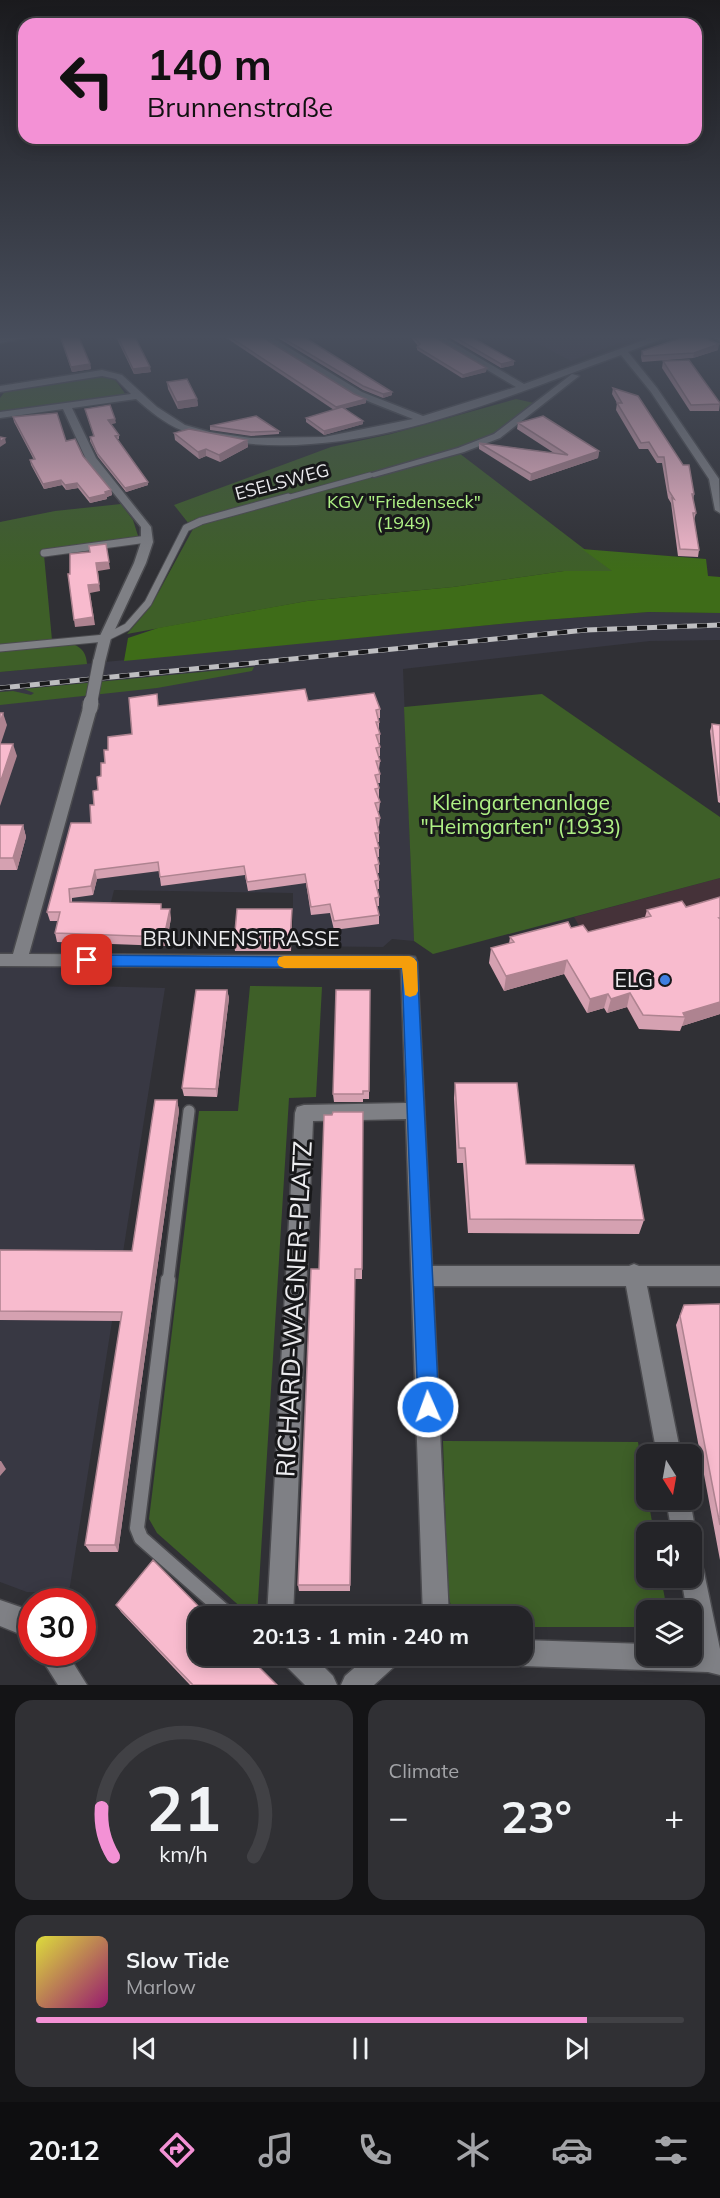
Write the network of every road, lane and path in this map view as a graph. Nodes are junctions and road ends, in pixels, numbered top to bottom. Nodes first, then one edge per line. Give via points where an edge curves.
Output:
1 (70, 414) edge
2 (158, 414) edge
3 (402, 414) edge
4 (440, 414) edge
5 (525, 414) edge
6 (670, 414) edge
7 (422, 419) junction
8 (370, 475) joint
9 (720, 510) edge
10 (147, 540) junction
11 (44, 553) dead end
12 (105, 638) junction
13 (0, 648) edge
14 (0, 960) edge
15 (19, 960) junction
16 (189, 1111) dead end
17 (416, 1111) junction
18 (634, 1274) junction
19 (423, 1276) junction
20 (720, 1276) edge
21 (667, 1444) edge
22 (696, 1588) edge
23 (218, 1606) edge
24 (281, 1606) edge
25 (436, 1606) edge
26 (0, 1612) edge
27 (18, 1619) edge
28 (533, 1653) edge
29 (714, 1660) edge
30 (60, 1666) edge
31 (304, 1666) edge
32 (376, 1666) edge
33 (74, 1685) edge
34 (324, 1685) edge
35 (354, 1685) edge

1 - 10 street via 91,459 146,527
2 - 7 street via 184,428 277,444 334,441
3 - 7 street
4 - 7 street
5 - 8 street, ESELSWEG via 497,436
6 - 9 street via 714,479
8 - 12 lane, ESELSWEG via 186,528 148,603 126,627
10 - 11 lane
10 - 12 street
12 - 13 lane, ESELSWEG
12 - 15 street, bridge via 90,708
14 - 15 street, BRUNNENSTRASSE
15 - 17 street, BRUNNENSTRASSE via 409,962
16 - 23 lane via 137,1528 141,1538
17 - 19 street
17 - 24 street, RICHARD-WAGNER-PLATZ via 304,1113
18 - 19 street
18 - 20 street
18 - 21 street
19 - 25 street
22 - 29 street
26 - 27 street
28 - 29 street
30 - 33 street
31 - 34 street
32 - 35 street

